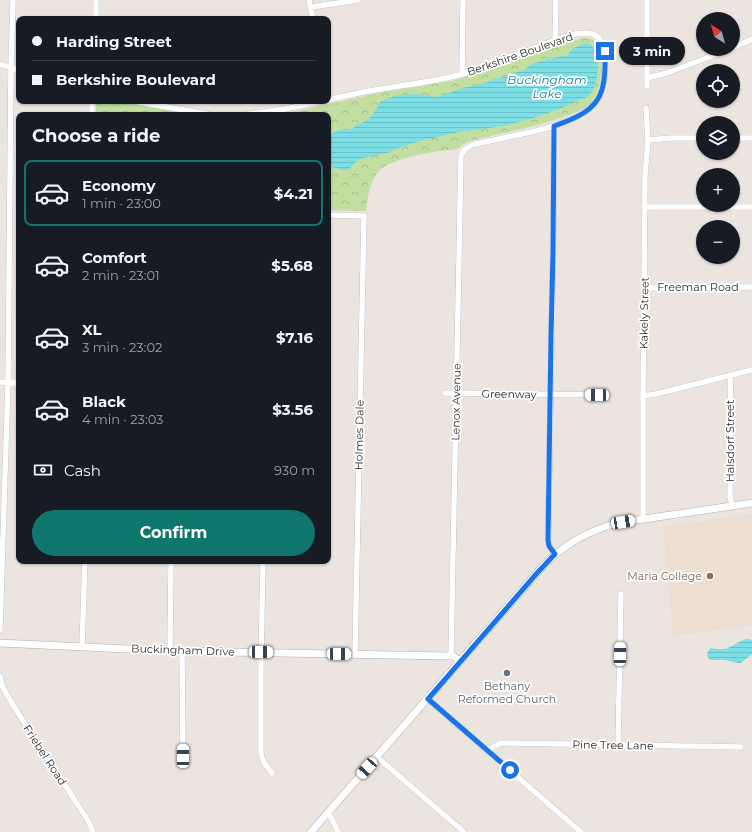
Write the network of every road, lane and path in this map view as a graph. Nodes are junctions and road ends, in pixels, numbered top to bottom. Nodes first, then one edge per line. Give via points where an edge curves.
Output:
1 (13, 0) edge
2 (96, 0) edge
3 (309, 0) edge
4 (358, 0) edge
5 (463, 0) edge
6 (556, 0) edge
7 (647, 0) edge
8 (311, 7) junction
9 (96, 16) edge
10 (312, 16) edge
11 (752, 39) edge
12 (555, 41) junction
13 (740, 45) edge
14 (711, 56) edge
15 (0, 64) edge
16 (11, 68) junction
17 (16, 69) edge
18 (462, 74) junction
19 (647, 78) junction
20 (647, 86) dead end
21 (331, 99) edge
22 (150, 104) edge
23 (298, 104) edge
24 (646, 108) dead end
25 (195, 112) edge
26 (258, 112) edge
27 (554, 126) junction
28 (696, 138) edge
29 (740, 138) edge
30 (752, 138) edge
31 (648, 140) junction
32 (464, 150) joint
33 (644, 207) junction
34 (752, 207) edge
35 (331, 215) edge
36 (752, 287) edge
37 (644, 288) junction
38 (752, 370) edge
39 (730, 375) junction
40 (0, 382) edge
41 (8, 382) junction
42 (16, 382) edge
43 (445, 393) dead end
44 (456, 393) junction
45 (550, 394) junction
46 (597, 395) dead end
47 (643, 396) junction
48 (752, 503) edge
49 (732, 506) junction
50 (643, 519) junction
51 (555, 554) junction
52 (85, 564) edge
53 (171, 564) edge
54 (263, 564) edge
55 (621, 594) dead end
56 (0, 630) edge
57 (0, 643) edge
58 (82, 646) junction
59 (170, 651) junction
60 (182, 651) junction
61 (261, 652) junction
62 (355, 654) junction
63 (451, 656) junction
64 (460, 662) junction
65 (0, 676) edge
66 (428, 699) junction
67 (618, 745) junction
68 (741, 748) dead end
69 (487, 750) junction
70 (377, 757) junction
71 (184, 764) dead end
72 (272, 772) dead end
73 (328, 814) junction
74 (93, 832) edge
75 (311, 832) edge
76 (338, 832) edge
77 (464, 832) edge
78 (581, 832) edge

1 - 16 street
2 - 9 street
3 - 8 street
4 - 8 street
5 - 18 street
6 - 12 street
7 - 19 street
8 - 10 street
11 - 13 street
12 - 18 street, Berkshire Boulevard
12 - 27 street, Berkshire Boulevard via 581,33 596,36 605,51 605,73 600,97 593,106 579,116
14 - 19 street
15 - 16 street
16 - 17 street
16 - 41 street
18 - 21 street, Berkshire Boulevard
19 - 20 street
22 - 25 street
23 - 26 street
24 - 31 street, Kakely Street
27 - 32 street, Berkshire Boulevard via 479,143
27 - 45 street
28 - 31 street
29 - 30 street
31 - 33 street, Kakely Street
32 - 44 street, Lenox Avenue via 460,160
33 - 34 street
33 - 37 street, Kakely Street
35 - 62 street, Holmes Dale via 364,216
36 - 37 street, Freeman Road
37 - 47 street, Kakely Street
38 - 39 street
39 - 47 street
39 - 49 street, Halsdorf Street
40 - 41 street
41 - 42 street
41 - 56 street
43 - 44 street, Greenway
44 - 45 street, Greenway
44 - 63 street, Lenox Avenue
45 - 46 street, Greenway
45 - 51 street via 548,540
47 - 50 street, Kakely Street
48 - 49 street
49 - 50 street
50 - 51 street via 595,530 574,540
51 - 64 street
52 - 58 street
53 - 59 street
54 - 61 street
55 - 67 street
57 - 58 street, Buckingham Drive
58 - 59 street, Buckingham Drive
59 - 60 street, Buckingham Drive
60 - 61 street, Buckingham Drive
60 - 71 street
61 - 62 street, Buckingham Drive
61 - 72 street via 261,754 264,763
62 - 63 street, Buckingham Drive
63 - 64 street
64 - 66 street
65 - 74 street, Friebel Road via 14,707
66 - 69 street
66 - 70 street
67 - 68 street, Pine Tree Lane
67 - 69 street, Pine Tree Lane via 501,743
69 - 78 street
70 - 73 street
70 - 77 street
73 - 75 street
73 - 76 street

